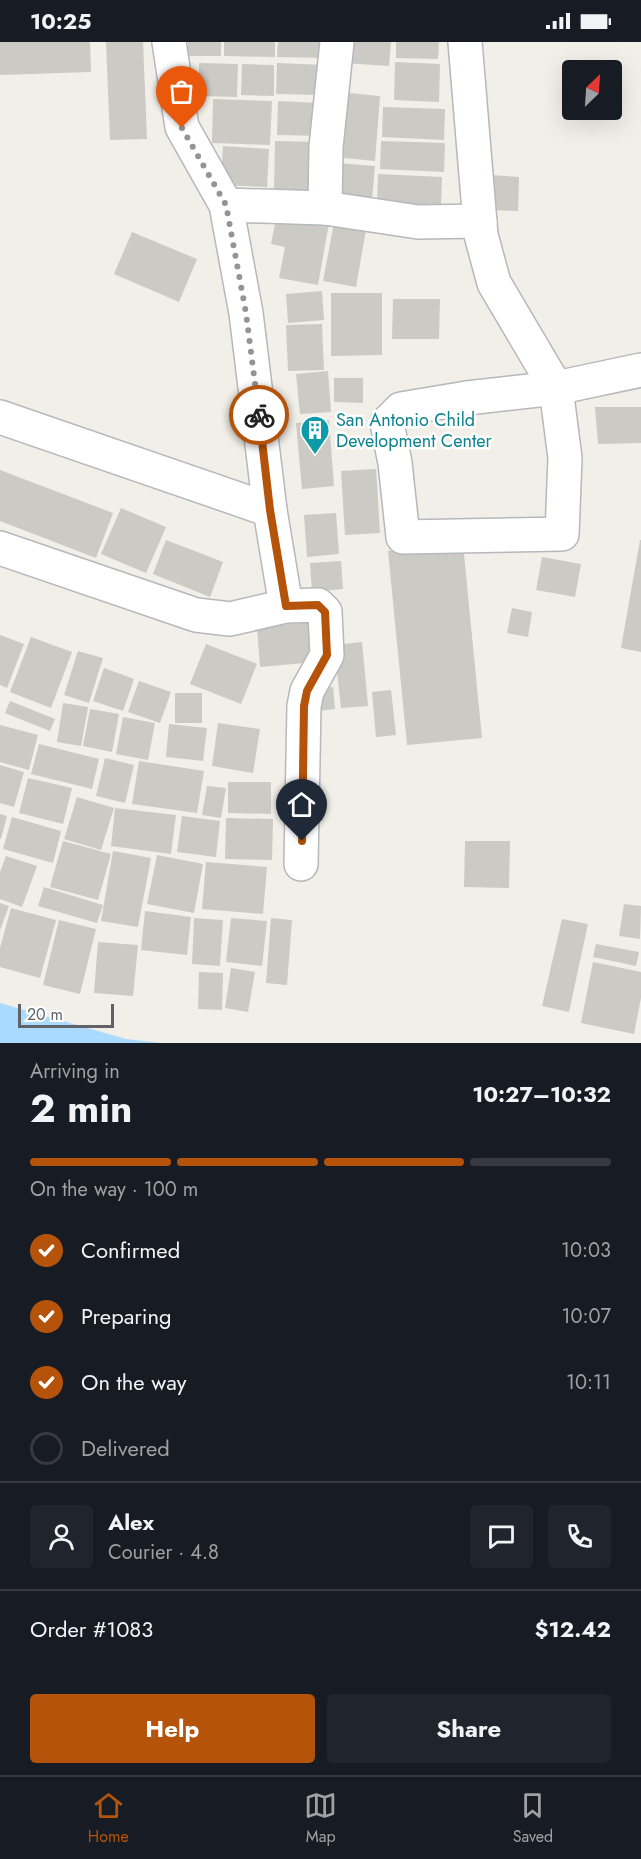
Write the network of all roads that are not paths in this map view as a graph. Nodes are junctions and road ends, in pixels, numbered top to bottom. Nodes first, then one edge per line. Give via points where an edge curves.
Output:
1 (169, 42) edge
2 (337, 42) edge
3 (465, 42) edge
4 (226, 205) junction
5 (325, 208) junction
6 (480, 228) junction
7 (641, 370) edge
8 (556, 388) junction
9 (0, 417) edge
10 (270, 510) junction
11 (0, 548) edge
12 (286, 606) junction
13 (301, 864) dead end

1 - 4 street via 182,128
2 - 5 street via 326,147
3 - 6 street
4 - 5 street
4 - 10 street via 246,313
5 - 6 street
6 - 8 street via 494,284
7 - 8 street
8 - 8 street via 565,458 562,534 404,537 387,423 401,409
9 - 10 street
10 - 12 street
11 - 12 street via 196,615 230,619
12 - 13 street via 318,605 325,612 327,639 327,655 307,691 304,706

